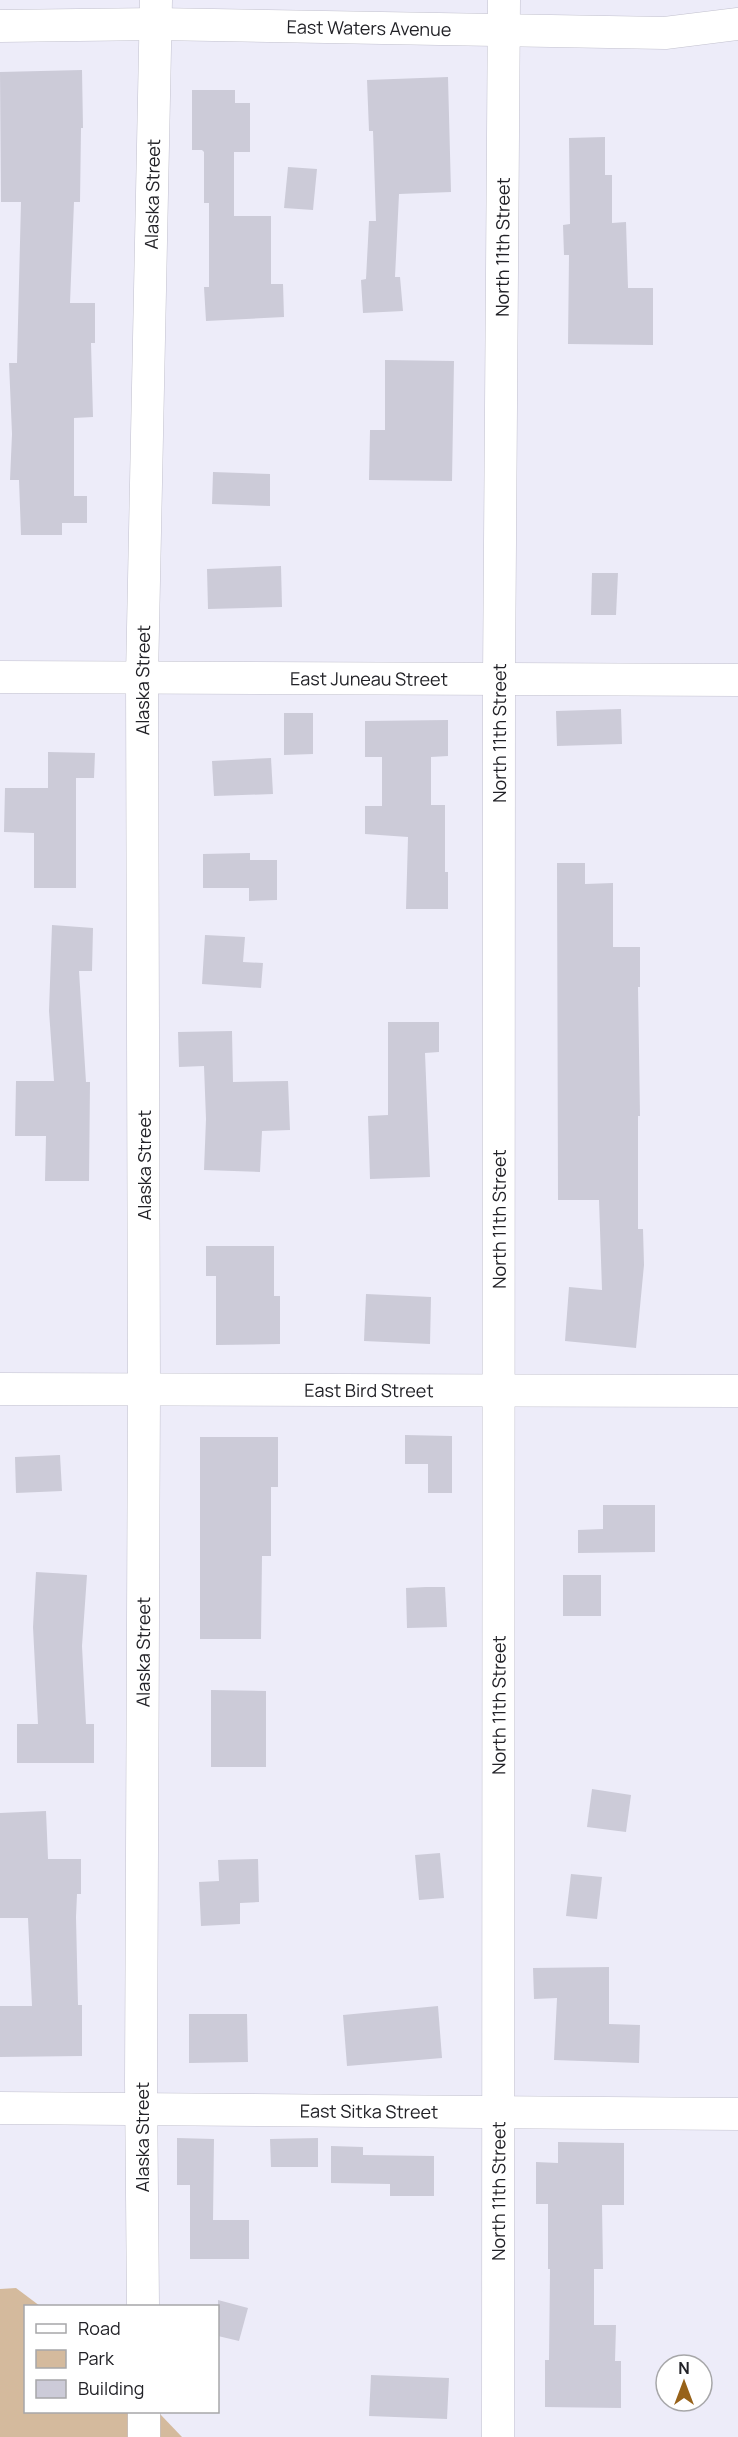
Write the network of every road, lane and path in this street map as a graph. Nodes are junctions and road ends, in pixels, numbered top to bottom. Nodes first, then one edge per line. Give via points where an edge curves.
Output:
1 (156, 12) edge
2 (504, 15) edge
3 (738, 24) edge
4 (0, 26) edge
5 (0, 677) edge
6 (142, 677) junction
7 (499, 678) junction
8 (738, 680) edge
9 (0, 1389) edge
10 (144, 1390) junction
11 (498, 1391) junction
12 (738, 1391) edge
13 (0, 2108) edge
14 (141, 2110) junction
15 (499, 2110) junction
16 (738, 2114) edge
17 (143, 2305) edge
18 (144, 2413) edge
19 (144, 2437) edge
20 (498, 2437) edge

1 - 2 street, East Waters Avenue
1 - 4 street, East Waters Avenue
1 - 6 street, Alaska Street
2 - 3 street, East Waters Avenue via 665,33
2 - 7 street, North 11th Street
5 - 6 street, East Juneau Street
6 - 7 street, East Juneau Street
6 - 10 street, Alaska Street
7 - 8 street, East Juneau Street
7 - 11 street, North 11th Street
9 - 10 street, East Bird Street
10 - 11 street, East Bird Street
10 - 14 street, Alaska Street
11 - 12 street, East Bird Street
11 - 15 street, North 11th Street
13 - 14 street, East Sitka Street
14 - 15 street, East Sitka Street
14 - 17 street, Alaska Street
15 - 16 street, East Sitka Street
15 - 20 street, North 11th Street
18 - 19 street

